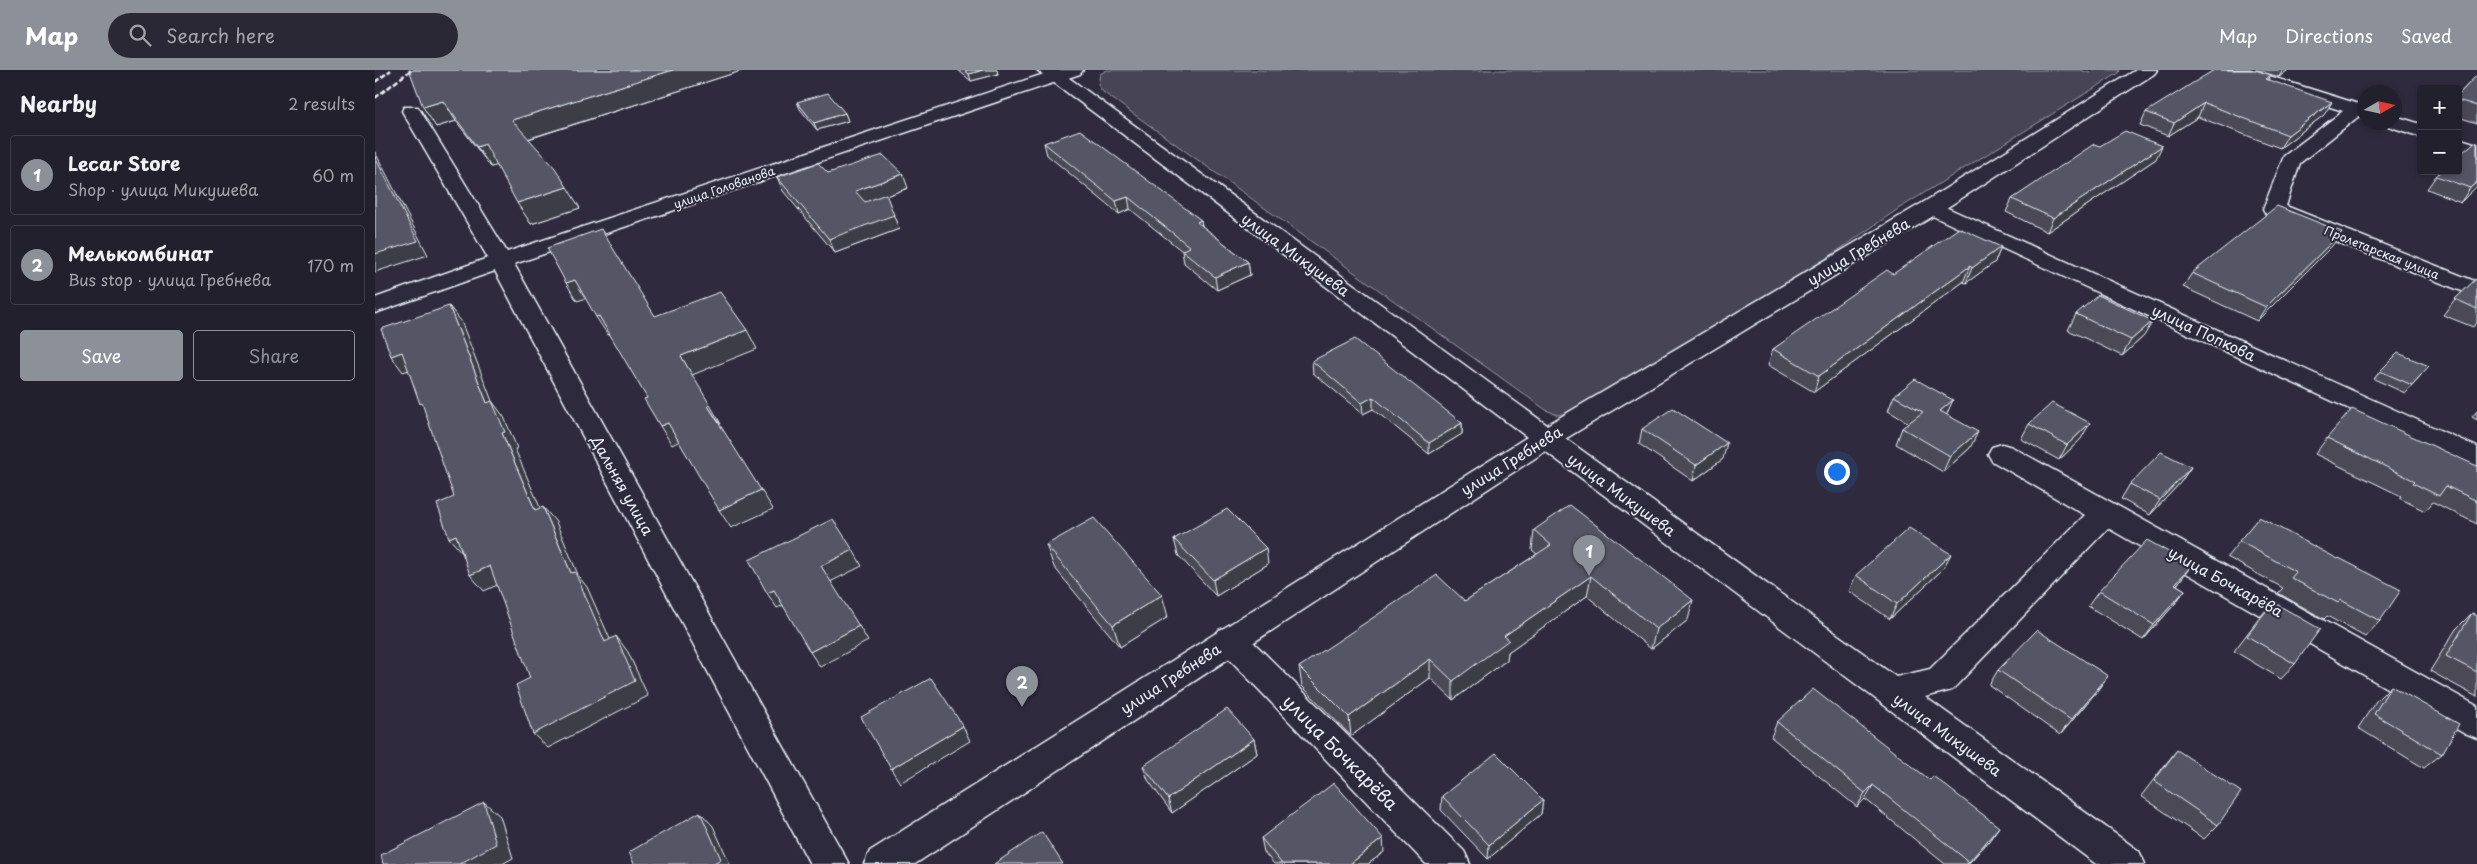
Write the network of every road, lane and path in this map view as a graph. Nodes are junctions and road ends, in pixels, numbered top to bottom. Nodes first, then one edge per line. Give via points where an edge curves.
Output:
1 (2148, 70) edge
2 (2232, 70) edge
3 (1059, 72) edge
4 (2357, 109) edge
5 (411, 110) dead end
6 (2357, 113) edge
7 (2402, 124) edge
8 (2418, 130) edge
9 (2462, 145) edge
10 (2477, 151) edge
11 (1932, 207) junction
12 (501, 261) junction
13 (2477, 290) edge
14 (375, 306) edge
15 (1545, 438) junction
16 (2002, 454) dead end
17 (2477, 458) edge
18 (2105, 513) junction
19 (1230, 639) junction
20 (1891, 692) junction
21 (2477, 723) edge
22 (830, 864) edge
23 (883, 864) edge
24 (1451, 864) edge
25 (2126, 864) edge

1 - 11 street, улица Гребнева
2 - 4 street, Пролетарская улица
3 - 12 street, улица Голованова
3 - 15 street, улица Микушева
5 - 12 street, Дальняя улица
6 - 13 street, Пролетарская улица via 2291,160 2274,209
7 - 8 street
9 - 10 street
11 - 15 street, улица Гребнева
11 - 17 street, улица Попкова
12 - 14 street, улица Голованова
12 - 22 street, Дальняя улица
15 - 19 street, улица Гребнева
15 - 20 street, улица Микушева
16 - 18 street, улица Бочкарёва
18 - 20 street via 1940,680
18 - 21 street, улица Бочкарёва
19 - 23 street, улица Гребнева
19 - 24 street, улица Бочкарёва
20 - 25 street, улица Микушева

